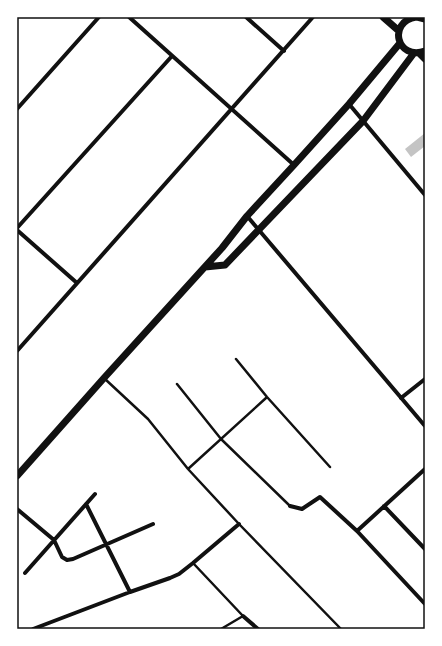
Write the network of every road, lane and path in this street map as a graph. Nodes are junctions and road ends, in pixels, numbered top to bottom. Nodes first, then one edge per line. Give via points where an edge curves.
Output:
1 (99, 17) edge
2 (129, 17) edge
3 (246, 17) edge
4 (313, 17) edge
5 (383, 17) edge
6 (413, 17) edge
7 (425, 19) edge
8 (399, 31) junction
9 (400, 43) junction
10 (284, 51) junction
11 (419, 52) edge
12 (172, 56) junction
13 (425, 59) edge
14 (348, 104) junction
15 (17, 109) edge
16 (232, 110) junction
17 (363, 121) junction
18 (294, 166) junction
19 (425, 195) edge
20 (248, 216) junction
21 (17, 229) edge
22 (260, 230) junction
23 (205, 267) junction
24 (77, 283) junction
25 (17, 351) edge
26 (236, 359) dead end
27 (104, 378) junction
28 (425, 379) edge
29 (177, 384) dead end
30 (266, 397) junction
31 (401, 398) junction
32 (425, 426) edge
33 (221, 439) junction
34 (330, 467) dead end
35 (188, 469) junction
36 (425, 469) edge
37 (17, 476) edge
38 (95, 494) dead end
39 (86, 504) junction
40 (290, 506) joint
41 (384, 506) junction
42 (17, 509) edge
43 (153, 524) dead end
44 (239, 524) junction
45 (357, 530) junction
46 (54, 540) junction
47 (107, 545) junction
48 (425, 549) edge
49 (193, 564) junction
50 (25, 573) dead end
51 (130, 592) junction
52 (425, 604) edge
53 (244, 616) junction
54 (48, 623) junction
55 (32, 629) edge
56 (51, 629) edge
57 (221, 629) edge
58 (258, 629) edge
59 (341, 629) edge

1 - 15 street
2 - 12 street
3 - 10 street
4 - 10 street
5 - 8 street
6 - 7 street
6 - 8 street via 405,21
8 - 9 street
9 - 11 street via 408,51
9 - 14 street
10 - 16 street
11 - 13 street
11 - 17 street
12 - 16 street
12 - 21 street
14 - 17 street
14 - 18 street
16 - 18 street
16 - 24 street
17 - 19 street
17 - 22 street
18 - 20 street
20 - 22 street
20 - 23 street
21 - 24 street
22 - 23 street via 226,265
22 - 31 street
23 - 27 street
24 - 25 street
26 - 30 lane
27 - 35 lane via 148,419
27 - 37 street
28 - 31 street
29 - 33 lane
30 - 33 lane
30 - 34 lane
31 - 32 street
33 - 35 lane
33 - 40 lane
35 - 44 lane
36 - 41 street
38 - 39 street
39 - 46 street
39 - 47 street
40 - 45 street via 302,509 320,497
41 - 45 street
41 - 48 street
42 - 46 street
43 - 47 street
44 - 49 street
44 - 59 lane
45 - 52 street
46 - 47 street via 62,557 67,560
46 - 50 street
47 - 51 street
49 - 51 street via 179,574
49 - 53 lane
51 - 54 street
53 - 57 lane
53 - 58 street
54 - 55 street
54 - 56 street

